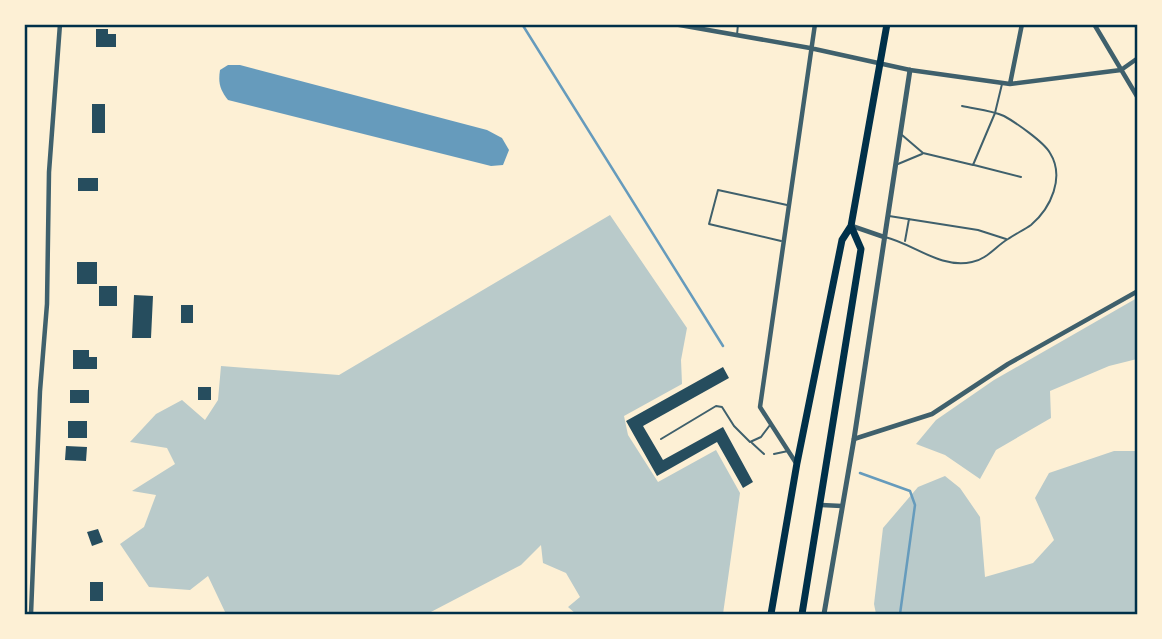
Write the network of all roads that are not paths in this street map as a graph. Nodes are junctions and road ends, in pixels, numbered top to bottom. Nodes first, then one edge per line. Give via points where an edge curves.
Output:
1 (60, 24) edge
2 (674, 24) edge
3 (738, 24) edge
4 (815, 24) edge
5 (887, 24) edge
6 (1022, 24) edge
7 (1094, 24) edge
8 (736, 36) junction
9 (810, 48) junction
10 (1138, 58) edge
11 (881, 63) junction
12 (910, 69) junction
13 (1121, 70) junction
14 (1002, 82) junction
15 (1010, 84) junction
16 (1138, 97) edge
17 (962, 106) dead end
18 (995, 113) junction
19 (900, 134) junction
20 (923, 153) junction
21 (896, 164) junction
22 (973, 165) junction
23 (1021, 177) dead end
24 (788, 205) junction
25 (888, 216) junction
26 (909, 219) junction
27 (851, 226) junction
28 (884, 237) junction
29 (1006, 239) junction
30 (783, 242) junction
31 (905, 242) junction
32 (1138, 291) edge
33 (771, 424) junction
34 (661, 439) dead end
35 (853, 439) junction
36 (750, 442) junction
37 (789, 451) junction
38 (764, 454) dead end
39 (774, 454) dead end
40 (797, 463) junction
41 (821, 505) junction
42 (842, 506) junction
43 (31, 614) edge
44 (771, 614) edge
45 (802, 614) edge
46 (824, 614) edge

1 - 43 street via 49,172
2 - 8 street
3 - 8 lane
4 - 9 street
5 - 11 main road
6 - 15 street
7 - 13 street
8 - 9 street
9 - 11 street
9 - 24 street
10 - 13 street
11 - 12 street
11 - 27 main road
12 - 14 street
12 - 19 street
13 - 15 street
13 - 16 street
14 - 15 street
14 - 18 lane
17 - 18 lane
18 - 22 lane
18 - 29 lane via 1051,153 1057,178 1048,204 1031,224
19 - 20 lane
19 - 21 street
20 - 21 lane
20 - 22 lane
21 - 25 street
22 - 23 lane
24 - 30 street
24 - 30 lane via 718,190 709,225
25 - 26 lane
25 - 28 street
26 - 29 lane
26 - 31 lane
27 - 28 street
27 - 40 main road via 842,240
27 - 41 main road via 861,249
28 - 31 lane
28 - 35 street
29 - 31 lane via 972,262 931,257
30 - 33 street via 760,407
32 - 35 street via 1008,364 932,414
33 - 36 lane
33 - 37 street
34 - 36 lane via 716,406 722,407
35 - 42 street
36 - 38 lane
37 - 39 lane
37 - 40 street
40 - 44 main road
41 - 42 street
41 - 45 main road
42 - 46 street

